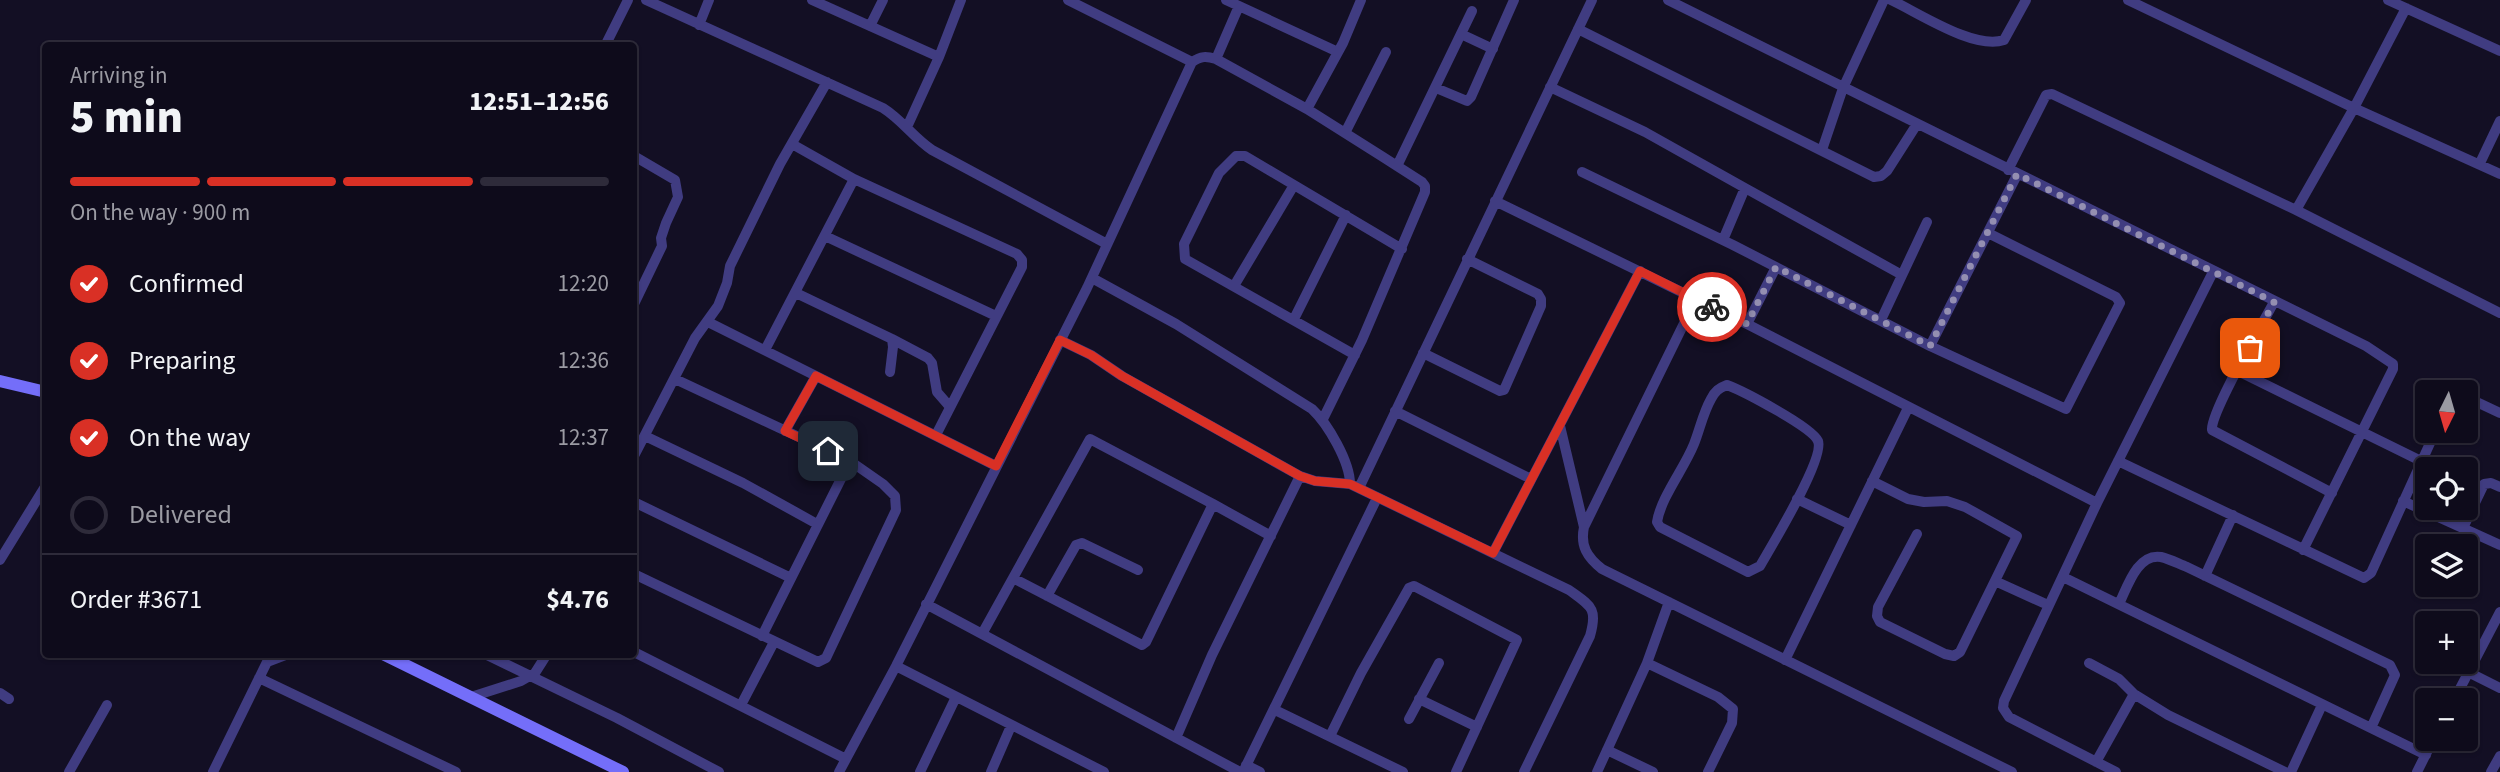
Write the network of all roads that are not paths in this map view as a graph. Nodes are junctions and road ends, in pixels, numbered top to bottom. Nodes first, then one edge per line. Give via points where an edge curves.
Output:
1 (628, 0) edge
2 (646, 0) edge
3 (709, 0) edge
4 (812, 0) edge
5 (883, 0) edge
6 (961, 0) edge
7 (1068, 0) edge
8 (1226, 0) edge
9 (1361, 0) edge
10 (1514, 0) edge
11 (1592, 0) edge
12 (1668, 0) edge
13 (1884, 0) edge
14 (1891, 0) edge
15 (2026, 0) edge
16 (2129, 0) edge
17 (2388, 0) edge
18 (1239, 6) junction
19 (2406, 8) junction
20 (1472, 11) dead end
21 (699, 25) junction
22 (870, 26) junction
23 (1578, 29) junction
24 (1461, 34) junction
25 (607, 42) edge
26 (1493, 49) junction
27 (2500, 51) edge
28 (1338, 52) junction
29 (1386, 52) dead end
30 (939, 57) junction
31 (1216, 59) junction
32 (1192, 62) junction
33 (827, 82) junction
34 (1436, 88) junction
35 (1550, 88) junction
36 (1843, 88) junction
37 (2354, 108) junction
38 (1307, 109) junction
39 (2500, 121) edge
40 (1917, 124) junction
41 (907, 127) junction
42 (1345, 133) junction
43 (792, 144) junction
44 (1822, 149) junction
45 (637, 158) edge
46 (2480, 163) junction
47 (1397, 166) junction
48 (1582, 172) dead end
49 (2013, 172) junction
50 (2500, 174) edge
51 (854, 179) junction
52 (1294, 185) junction
53 (1745, 188) junction
54 (1495, 201) junction
55 (2296, 211) junction
56 (1346, 215) junction
57 (1927, 222) dead end
58 (1987, 233) junction
59 (825, 236) junction
60 (1723, 240) junction
61 (1107, 244) junction
62 (1402, 248) junction
63 (1467, 260) junction
64 (1776, 267) junction
65 (1640, 271) junction
66 (2213, 272) junction
67 (1902, 275) junction
68 (1092, 278) junction
69 (1234, 286) junction
70 (796, 293) junction
71 (637, 296) edge
72 (1696, 299) junction
73 (2274, 302) junction
74 (2500, 313) edge
75 (996, 316) junction
76 (1294, 319) junction
77 (1881, 320) junction
78 (708, 322) junction
79 (1747, 324) junction
80 (892, 339) junction
81 (1060, 340) junction
82 (1930, 346) junction
83 (765, 351) junction
84 (1423, 353) junction
85 (1355, 355) junction
86 (2238, 371) junction
87 (890, 372) dead end
88 (816, 376) junction
89 (675, 379) junction
90 (0, 381) edge
91 (42, 391) edge
92 (2478, 403) edge
93 (950, 407) junction
94 (1908, 408) junction
95 (1395, 411) junction
96 (2500, 413) edge
97 (1323, 419) junction
98 (1560, 426) junction
99 (785, 431) junction
100 (2362, 432) junction
101 (936, 435) junction
102 (645, 436) junction
103 (637, 448) edge
104 (2415, 458) edge
105 (850, 461) junction
106 (2118, 461) junction
107 (996, 466) junction
108 (2415, 474) edge
109 (1300, 476) junction
110 (1531, 479) junction
111 (1872, 481) junction
112 (1354, 486) junction
113 (2500, 487) edge
114 (42, 492) edge
115 (2332, 493) junction
116 (1377, 498) junction
117 (1797, 499) junction
118 (2403, 501) junction
119 (637, 503) edge
120 (2097, 503) junction
121 (1213, 504) junction
122 (2233, 515) junction
123 (817, 524) junction
124 (1851, 525) junction
125 (1584, 527) junction
126 (2463, 528) junction
127 (1917, 534) dead end
128 (1270, 536) junction
129 (2500, 545) edge
130 (2304, 550) junction
131 (1493, 553) junction
132 (0, 560) edge
133 (1138, 570) dead end
134 (637, 575) edge
135 (2204, 576) junction
136 (2063, 577) junction
137 (791, 578) junction
138 (1013, 579) junction
139 (1995, 581) junction
140 (1047, 596) junction
141 (1670, 602) junction
142 (926, 604) junction
143 (2119, 604) junction
144 (2048, 606) junction
145 (2500, 612) edge
146 (982, 634) junction
147 (762, 636) junction
148 (774, 642) junction
149 (637, 653) edge
150 (2478, 653) edge
151 (278, 658) edge
152 (391, 658) edge
153 (493, 658) edge
154 (544, 658) edge
155 (1785, 660) junction
156 (1439, 663) dead end
157 (1647, 663) junction
158 (2089, 663) dead end
159 (896, 666) junction
160 (2472, 674) edge
161 (529, 677) junction
162 (259, 678) junction
163 (2500, 688) edge
164 (2134, 694) junction
165 (471, 697) junction
166 (956, 697) junction
167 (1419, 699) junction
168 (107, 705) dead end
169 (741, 705) junction
170 (2322, 705) junction
171 (1275, 710) junction
172 (1409, 719) dead end
173 (1011, 726) junction
174 (1477, 727) junction
175 (2371, 728) junction
176 (1330, 736) junction
177 (1176, 738) junction
178 (1608, 750) junction
179 (2428, 751) edge
180 (2426, 755) junction
181 (2500, 756) edge
182 (846, 759) junction
183 (2096, 762) junction
184 (1243, 770) edge
185 (2279, 771) edge
186 (69, 772) edge
187 (212, 772) edge
188 (456, 772) edge
189 (623, 772) edge
190 (719, 772) edge
191 (839, 772) edge
192 (920, 772) edge
193 (991, 772) edge
194 (1104, 772) edge
195 (1260, 772) edge
196 (1403, 772) edge
197 (1456, 772) edge
198 (1524, 772) edge
199 (1597, 772) edge
200 (1653, 772) edge
201 (1708, 772) edge
202 (2012, 772) edge
203 (2116, 772) edge
204 (2291, 772) edge
205 (2417, 772) edge
206 (2491, 772) edge

1 - 25 street
2 - 21 street
3 - 21 street
4 - 22 street
5 - 22 street
6 - 30 street
7 - 32 street
8 - 18 street
9 - 28 street
10 - 26 street
11 - 23 street
12 - 36 street
13 - 36 street
14 - 15 street via 1964,36 1996,43 2004,40
16 - 37 street
17 - 19 street
18 - 28 street
18 - 31 street
19 - 27 street
19 - 37 street
20 - 24 street
21 - 33 street
22 - 30 street
23 - 35 street
23 - 44 street
24 - 26 street
24 - 34 street
26 - 34 street via 1467,101
28 - 38 street
29 - 42 street
30 - 41 street
31 - 32 street via 1205,56
31 - 38 street
32 - 61 street
33 - 41 street via 883,108
33 - 43 street
34 - 47 street
35 - 53 street via 1645,132
35 - 54 street
36 - 40 street
36 - 44 street
37 - 46 street
37 - 55 street
38 - 42 street
39 - 46 street
40 - 44 street via 1881,176 1874,177
40 - 49 street
41 - 61 street via 932,150
42 - 47 street
43 - 51 street
43 - 78 street via 730,266
45 - 71 street via 674,180 678,197 658,256
46 - 50 street
47 - 62 street via 1425,186
48 - 60 street
49 - 55 street via 2046,95 2052,94
49 - 58 street
49 - 66 street
51 - 59 street
51 - 75 street via 1017,254 1022,267
52 - 56 street
52 - 69 street
52 - 69 street via 1245,156 1236,156 1219,173 1183,252 1185,259
53 - 60 street
53 - 67 street
54 - 63 street
54 - 65 street
55 - 74 street
56 - 62 street
56 - 76 street
57 - 67 street
58 - 82 street
58 - 82 street via 2120,303 2069,408
59 - 70 street
59 - 75 street
60 - 64 street
61 - 68 street
62 - 85 street
63 - 84 street
63 - 84 street via 1541,299 1504,390
64 - 77 street
64 - 79 street
65 - 72 street
65 - 98 street
66 - 73 street
66 - 106 street
67 - 77 street
68 - 81 street
68 - 97 street via 1176,324
69 - 76 street
70 - 80 street
70 - 83 street
72 - 79 street
72 - 125 street
73 - 86 street
73 - 100 street via 2393,364
75 - 93 street
76 - 85 street
77 - 82 street
78 - 83 street
78 - 89 street
79 - 94 street
80 - 87 street
80 - 93 street via 928,358 937,392
81 - 107 street
81 - 109 street
83 - 88 street
84 - 95 street
85 - 97 street
86 - 100 street
86 - 115 street via 2212,430
88 - 99 street
88 - 101 street
89 - 99 street
89 - 102 street
90 - 91 street
92 - 96 street
93 - 101 street
94 - 111 street
94 - 120 street
95 - 110 street
95 - 112 street
97 - 112 street
98 - 110 street
98 - 125 street
99 - 105 street
100 - 104 street
100 - 115 street
101 - 107 street
102 - 103 street
102 - 123 street
105 - 123 street
105 - 148 street via 895,496 896,510 826,658 810,660
106 - 120 street
106 - 122 street
107 - 142 street
108 - 118 street
109 - 112 street
109 - 128 street
110 - 131 street
111 - 124 street
111 - 139 street via 1908,499 1965,507 2016,534
112 - 116 street
113 - 126 street via 2484,484
114 - 132 street
115 - 130 street
116 - 131 street
116 - 171 street
117 - 117 street via 1760,566 1748,572 1657,523 1712,397 1727,386 1804,427 1817,439 1812,470
117 - 124 street
118 - 126 street
118 - 130 street via 2371,573 2364,578
119 - 137 street
120 - 136 street
121 - 128 street
121 - 138 street via 1090,439
121 - 140 street via 1142,645
122 - 130 street
122 - 135 street
123 - 137 street
124 - 155 street
125 - 141 street via 1582,538 1590,559
126 - 129 street
127 - 139 street via 1878,607 1880,622 1954,656
128 - 177 street
131 - 198 street via 1569,590 1593,610 1595,619
133 - 140 street via 1082,543 1076,545
134 - 147 street
135 - 143 street via 2151,557 2137,570
135 - 175 street via 2390,665 2395,675
136 - 143 street
136 - 144 street
137 - 147 street
138 - 140 street
138 - 146 street
139 - 144 street
141 - 155 street
141 - 157 street
142 - 146 street
142 - 159 street
143 - 170 street
144 - 183 street via 2003,708 2008,717
145 - 150 street
146 - 177 street
147 - 148 street
148 - 169 street
149 - 169 street
151 - 162 street via 267,662
152 - 165 street
153 - 161 street
154 - 161 street
155 - 202 street
156 - 167 street
157 - 178 street
157 - 201 street via 1718,697 1733,709 1732,723
158 - 164 street via 2119,678
159 - 166 street
159 - 182 street
160 - 163 street
161 - 165 street
161 - 190 street
162 - 187 street
162 - 188 street
164 - 183 street
164 - 185 street
165 - 189 street
166 - 173 street
166 - 192 street
167 - 172 street
167 - 174 street
168 - 186 street
169 - 182 street
170 - 175 street
170 - 204 street
171 - 176 street
171 - 184 street
173 - 193 street
173 - 194 street
174 - 176 street via 1517,640 1411,586
174 - 197 street
175 - 180 street
176 - 196 street
177 - 184 street
178 - 199 street
178 - 200 street
179 - 180 street
180 - 205 street
181 - 206 street
182 - 191 street
183 - 203 street
184 - 195 street

